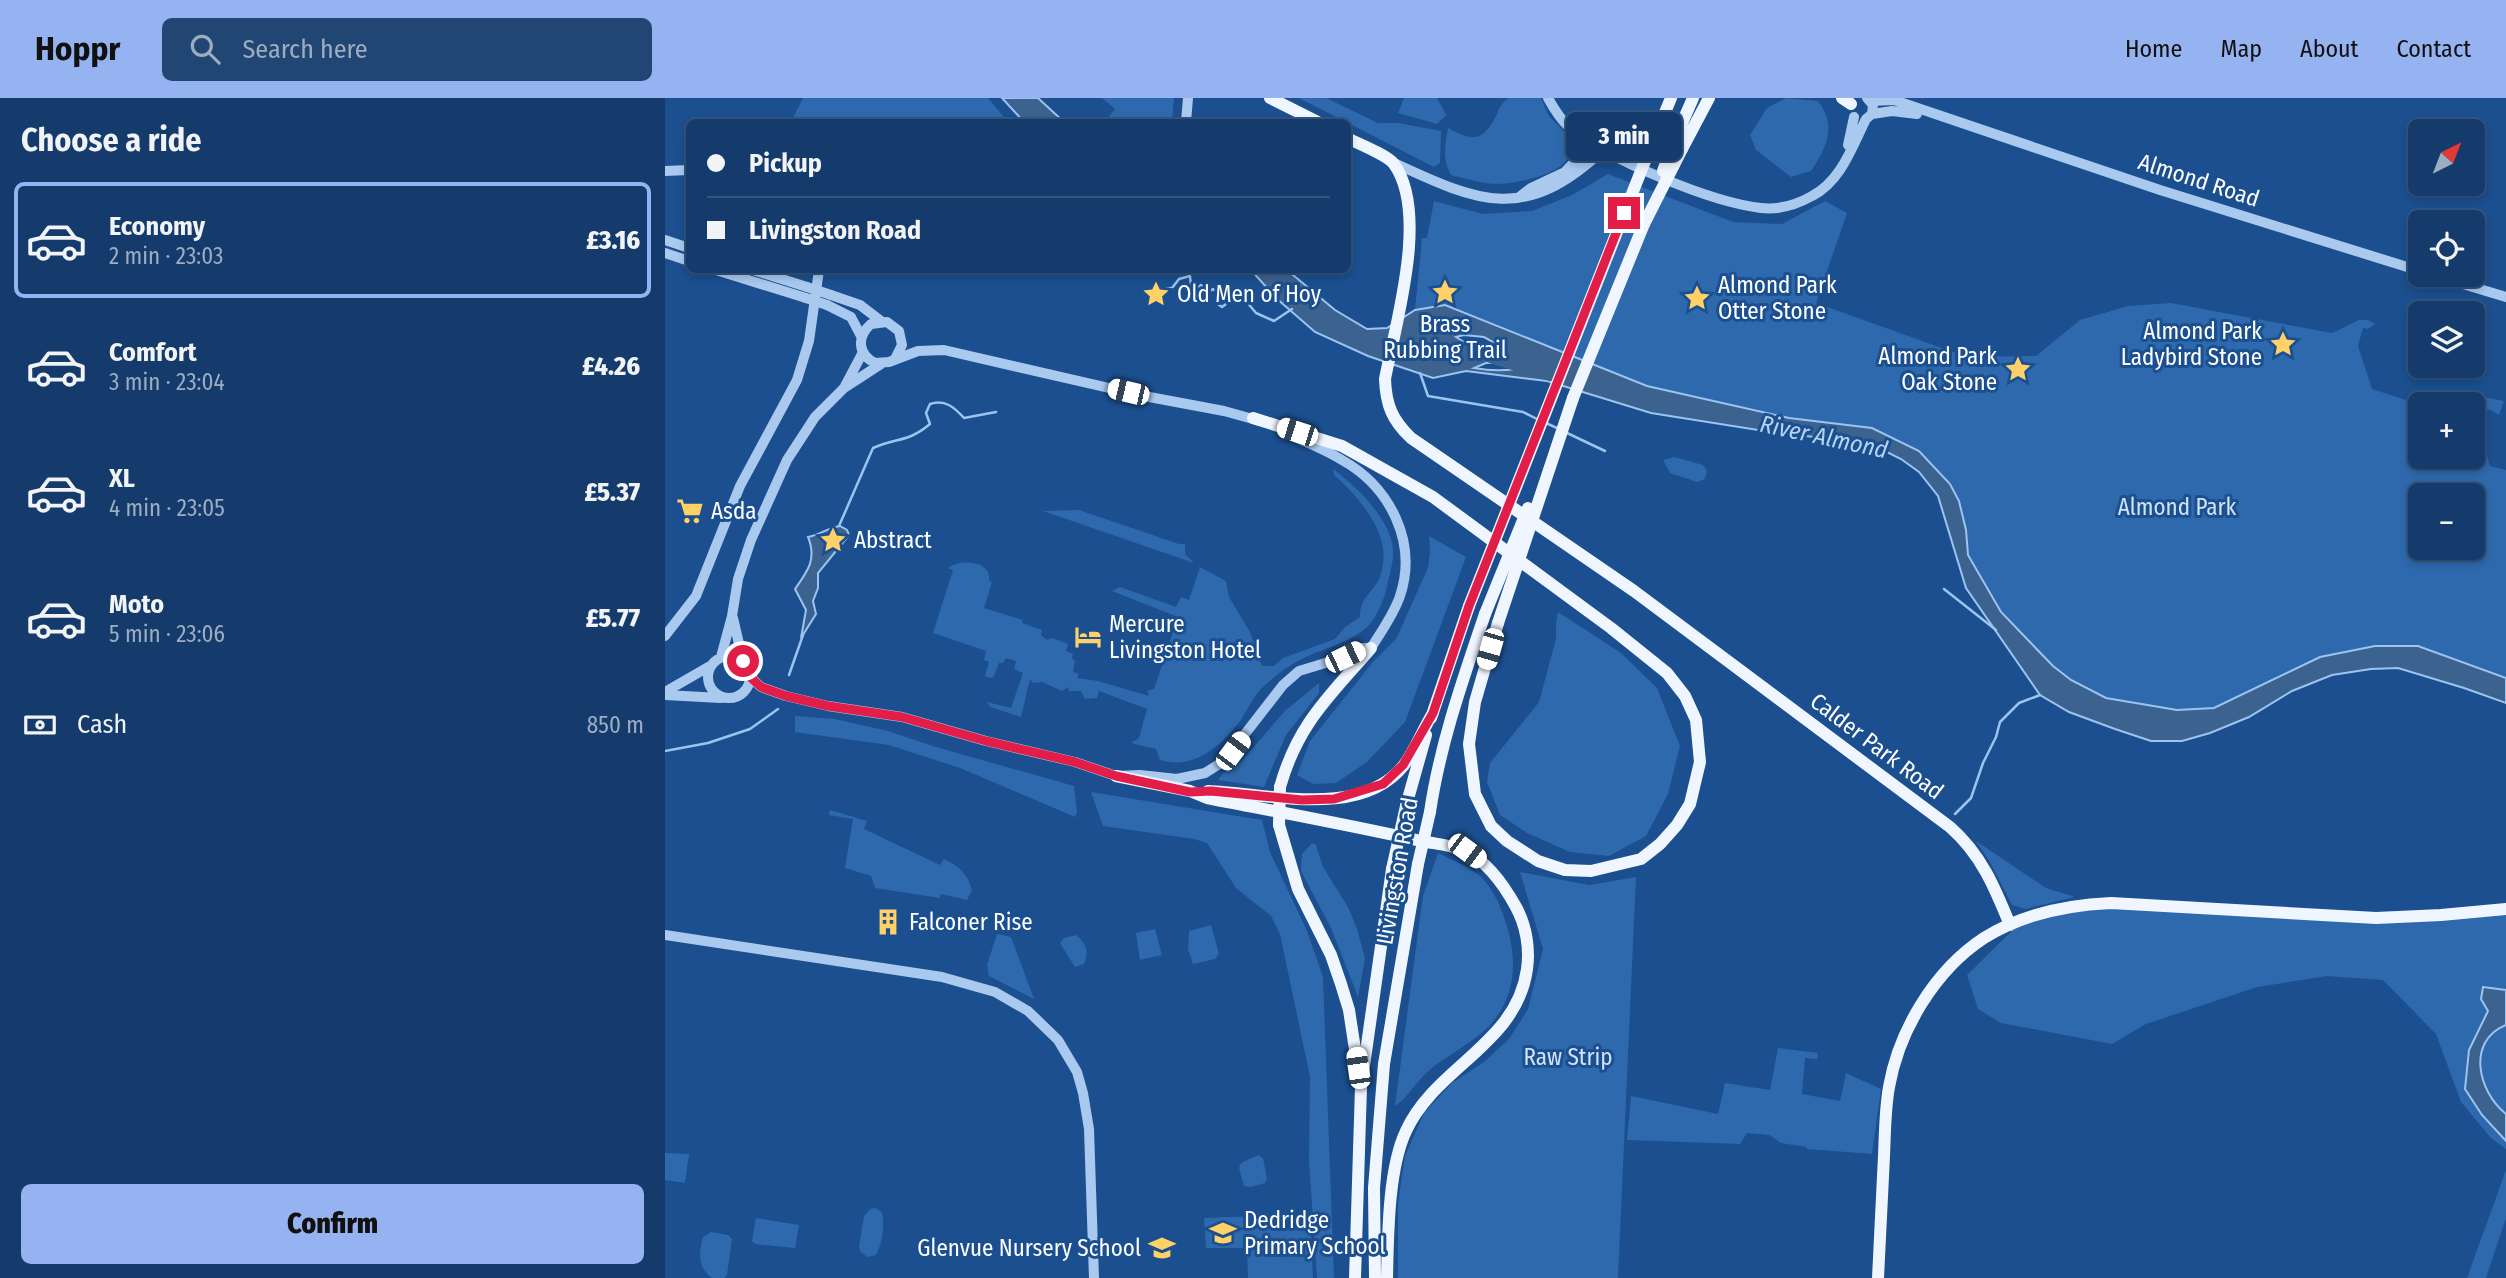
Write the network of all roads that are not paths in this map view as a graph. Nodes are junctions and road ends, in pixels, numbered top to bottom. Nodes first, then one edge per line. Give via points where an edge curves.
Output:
1 (1189, 98) edge
2 (1270, 98) edge
3 (1548, 98) edge
4 (1661, 98) edge
5 (1671, 98) edge
6 (1693, 98) edge
7 (1709, 98) edge
8 (1868, 99) edge
9 (1857, 108) edge
10 (1187, 118) edge
11 (1312, 119) edge
12 (1967, 127) junction
13 (1571, 128) junction
14 (1654, 137) junction
15 (1351, 140) edge
16 (1677, 147) junction
17 (1603, 150) junction
18 (1392, 162) junction
19 (686, 170) edge
20 (665, 171) edge
21 (1516, 199) junction
22 (665, 240) edge
23 (686, 247) edge
24 (665, 253) edge
25 (686, 260) edge
26 (2408, 267) edge
27 (730, 273) edge
28 (760, 273) edge
29 (819, 273) edge
30 (2473, 287) edge
31 (806, 293) junction
32 (2506, 297) edge
33 (829, 300) junction
34 (881, 321) junction
35 (861, 337) junction
36 (863, 352) junction
37 (895, 359) junction
38 (881, 363) junction
39 (844, 388) junction
40 (1573, 398) junction
41 (1254, 418) junction
42 (732, 615) junction
43 (665, 636) edge
44 (1371, 648) junction
45 (721, 657) junction
46 (743, 661) junction
47 (710, 666) junction
48 (750, 677) junction
49 (665, 694) edge
50 (724, 698) junction
51 (1433, 713) junction
52 (1116, 776) junction
53 (1190, 792) junction
54 (2506, 909) edge
55 (2010, 925) junction
56 (665, 935) edge
57 (1361, 1087) junction
58 (1094, 1278) edge
59 (1355, 1278) edge
60 (1375, 1278) edge
61 (1387, 1278) edge
62 (1878, 1278) edge

1 - 10 street
2 - 11 main road
3 - 13 street
4 - 14 main road
5 - 14 main road, Livingston Road
6 - 16 main road, Livingston Road
7 - 16 main road
8 - 9 street via 1873,105
8 - 12 street, Almond Road via 1894,100
9 - 12 street, Almond Road via 1902,111
9 - 17 street via 1839,172 1827,186 1782,207 1761,208 1724,200
12 - 26 street, Almond Road
13 - 17 street
13 - 21 street via 1579,149 1577,159 1565,172
14 - 51 main road, Livingston Road, bridge via 1469,606
15 - 18 main road
16 - 40 main road, Livingston Road, bridge
17 - 21 street via 1555,186
18 - 21 street via 1465,194
18 - 55 main road, Calder Park Road via 1408,193 1410,235 1385,379 1385,396 1396,424 1634,591 1950,827 1978,857
19 - 20 street
22 - 23 street
24 - 25 street
27 - 31 street
28 - 31 street
29 - 43 street via 809,341 797,380 740,486 696,596
30 - 32 street
31 - 33 street, bridge
33 - 34 street via 860,305
33 - 35 street via 851,317
34 - 35 street via 871,324
34 - 37 street via 894,326 901,336 902,348
35 - 36 street
36 - 38 street via 869,360
36 - 39 street
37 - 38 street
37 - 41 street via 918,351 944,350
38 - 39 street
39 - 42 street via 815,417 787,460 751,540
40 - 41 main road, bridge via 1498,623 1475,702 1469,744 1475,794 1491,826 1538,861 1565,870 1591,871 1641,859 1660,844 1691,804 1700,762 1696,720 1685,696 1667,673 1612,628 1433,497 1342,446
40 - 60 main road, Livingston Road, bridge via 1485,614 1435,777 1384,1063 1374,1188
41 - 44 street via 1343,460 1372,480 1388,501 1406,550 1405,574 1399,598
42 - 45 street
42 - 46 street
44 - 52 street via 1299,671 1215,768 1177,779
44 - 57 main road, bridge via 1325,699 1296,743 1280,788 1279,825 1298,889 1331,956 1345,997
45 - 46 street
45 - 47 street
46 - 48 street
47 - 49 street
47 - 50 street via 708,682
48 - 50 street via 745,691
48 - 52 street via 761,687 786,696 902,717
49 - 50 street
51 - 53 main road via 1403,765 1383,784 1356,793 1302,800
51 - 57 main road, Livingston Road, bridge via 1392,869
52 - 53 main road
53 - 61 main road via 1467,851 1498,880 1521,915 1529,957 1519,1000 1508,1020 1428,1097 1406,1129 1393,1182
54 - 55 main road via 2376,918 2111,903 2063,908
55 - 62 main road via 1972,947 1931,989 1900,1047 1887,1105
56 - 58 street via 941,977 995,992 1028,1011 1058,1040 1077,1072 1083,1093 1089,1129
57 - 59 main road, Livingston Road

